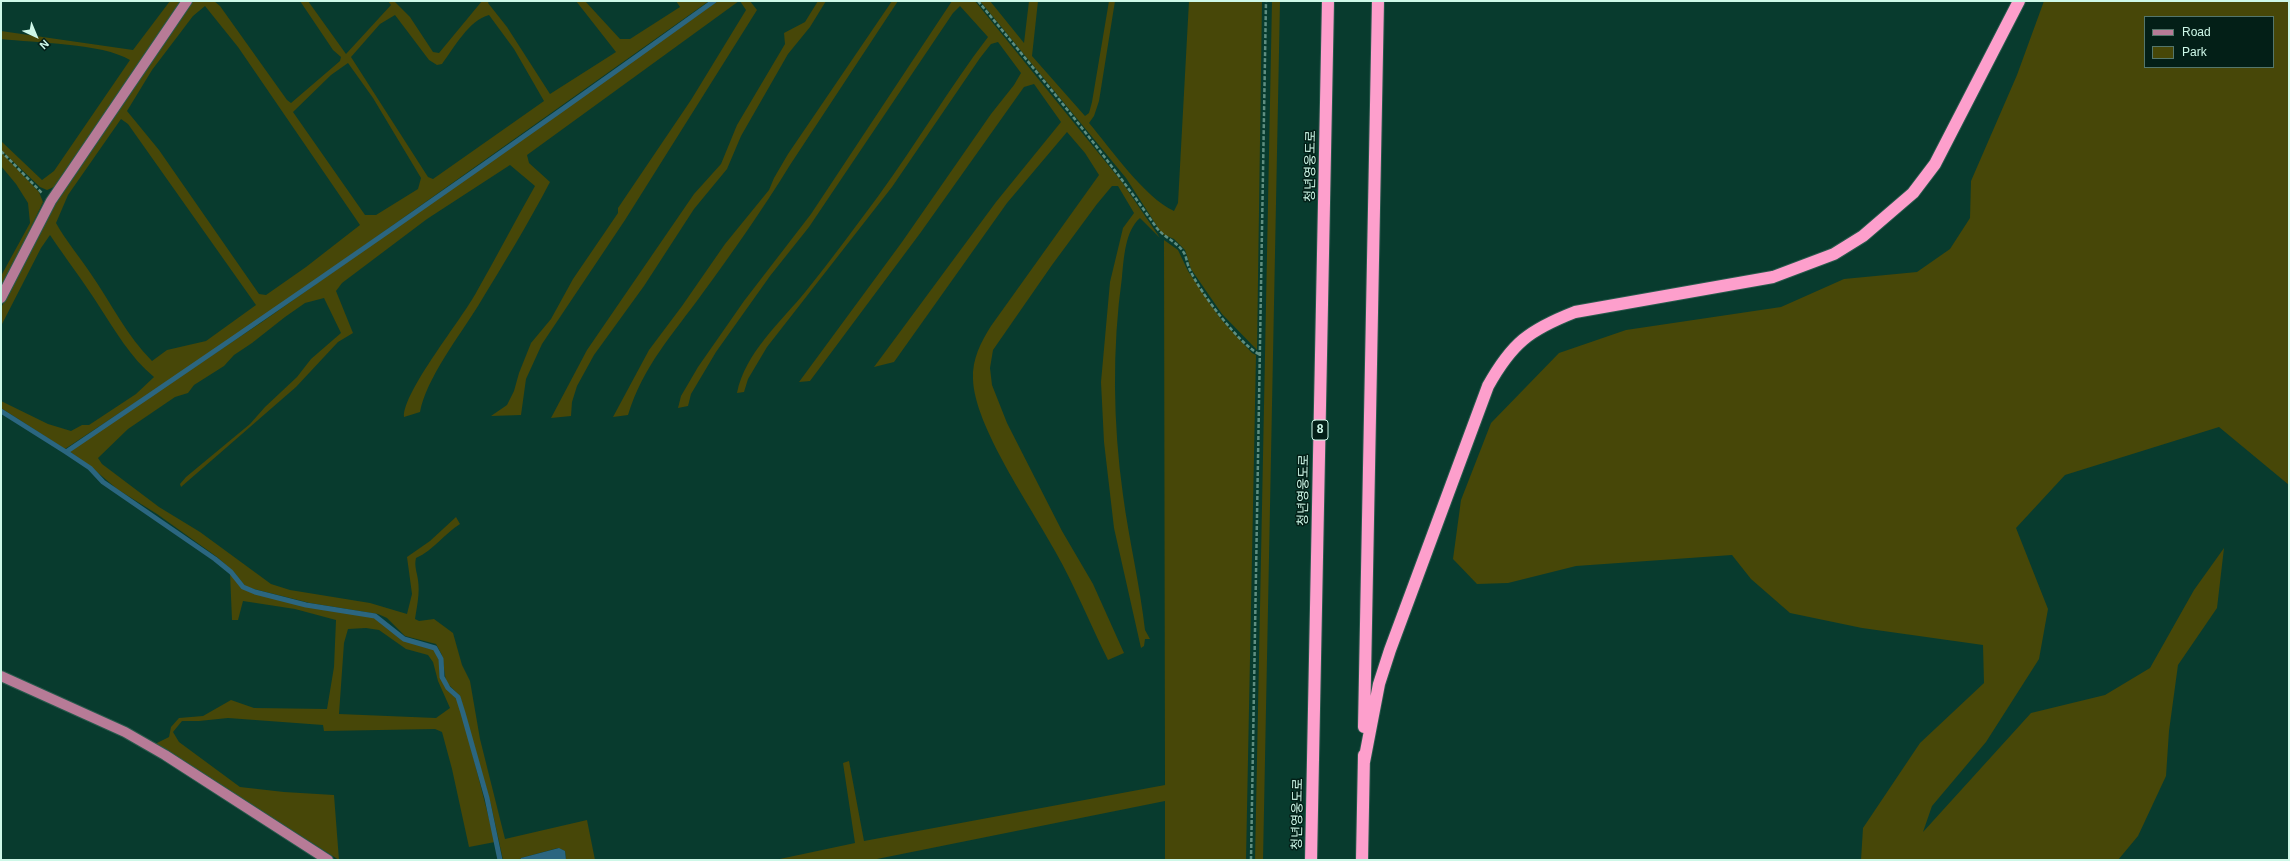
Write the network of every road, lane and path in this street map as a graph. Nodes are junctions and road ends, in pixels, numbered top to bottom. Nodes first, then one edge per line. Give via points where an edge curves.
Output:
1 (187, 1) edge
2 (978, 1) edge
3 (1266, 1) edge
4 (1328, 1) edge
5 (1378, 1) edge
6 (2019, 1) edge
7 (1, 151) edge
8 (51, 201) junction
9 (1, 298) edge
10 (1261, 355) junction
11 (1, 676) edge
12 (1364, 762) junction
13 (328, 860) edge
14 (1251, 860) edge
15 (1311, 860) edge
16 (1362, 860) edge

1 - 8 street
2 - 10 path via 1124,181 1162,236 1184,252 1190,271 1221,316 1253,351
3 - 10 path
4 - 15 highway, 청년영웅도로 / 8
5 - 12 highway
6 - 12 highway via 1935,164 1914,193 1863,236 1834,254 1773,277 1575,312 1546,323 1523,339 1503,360 1488,386 1390,650 1379,684
7 - 8 path
8 - 9 street
10 - 14 path
11 - 13 street via 125,732
12 - 16 highway

